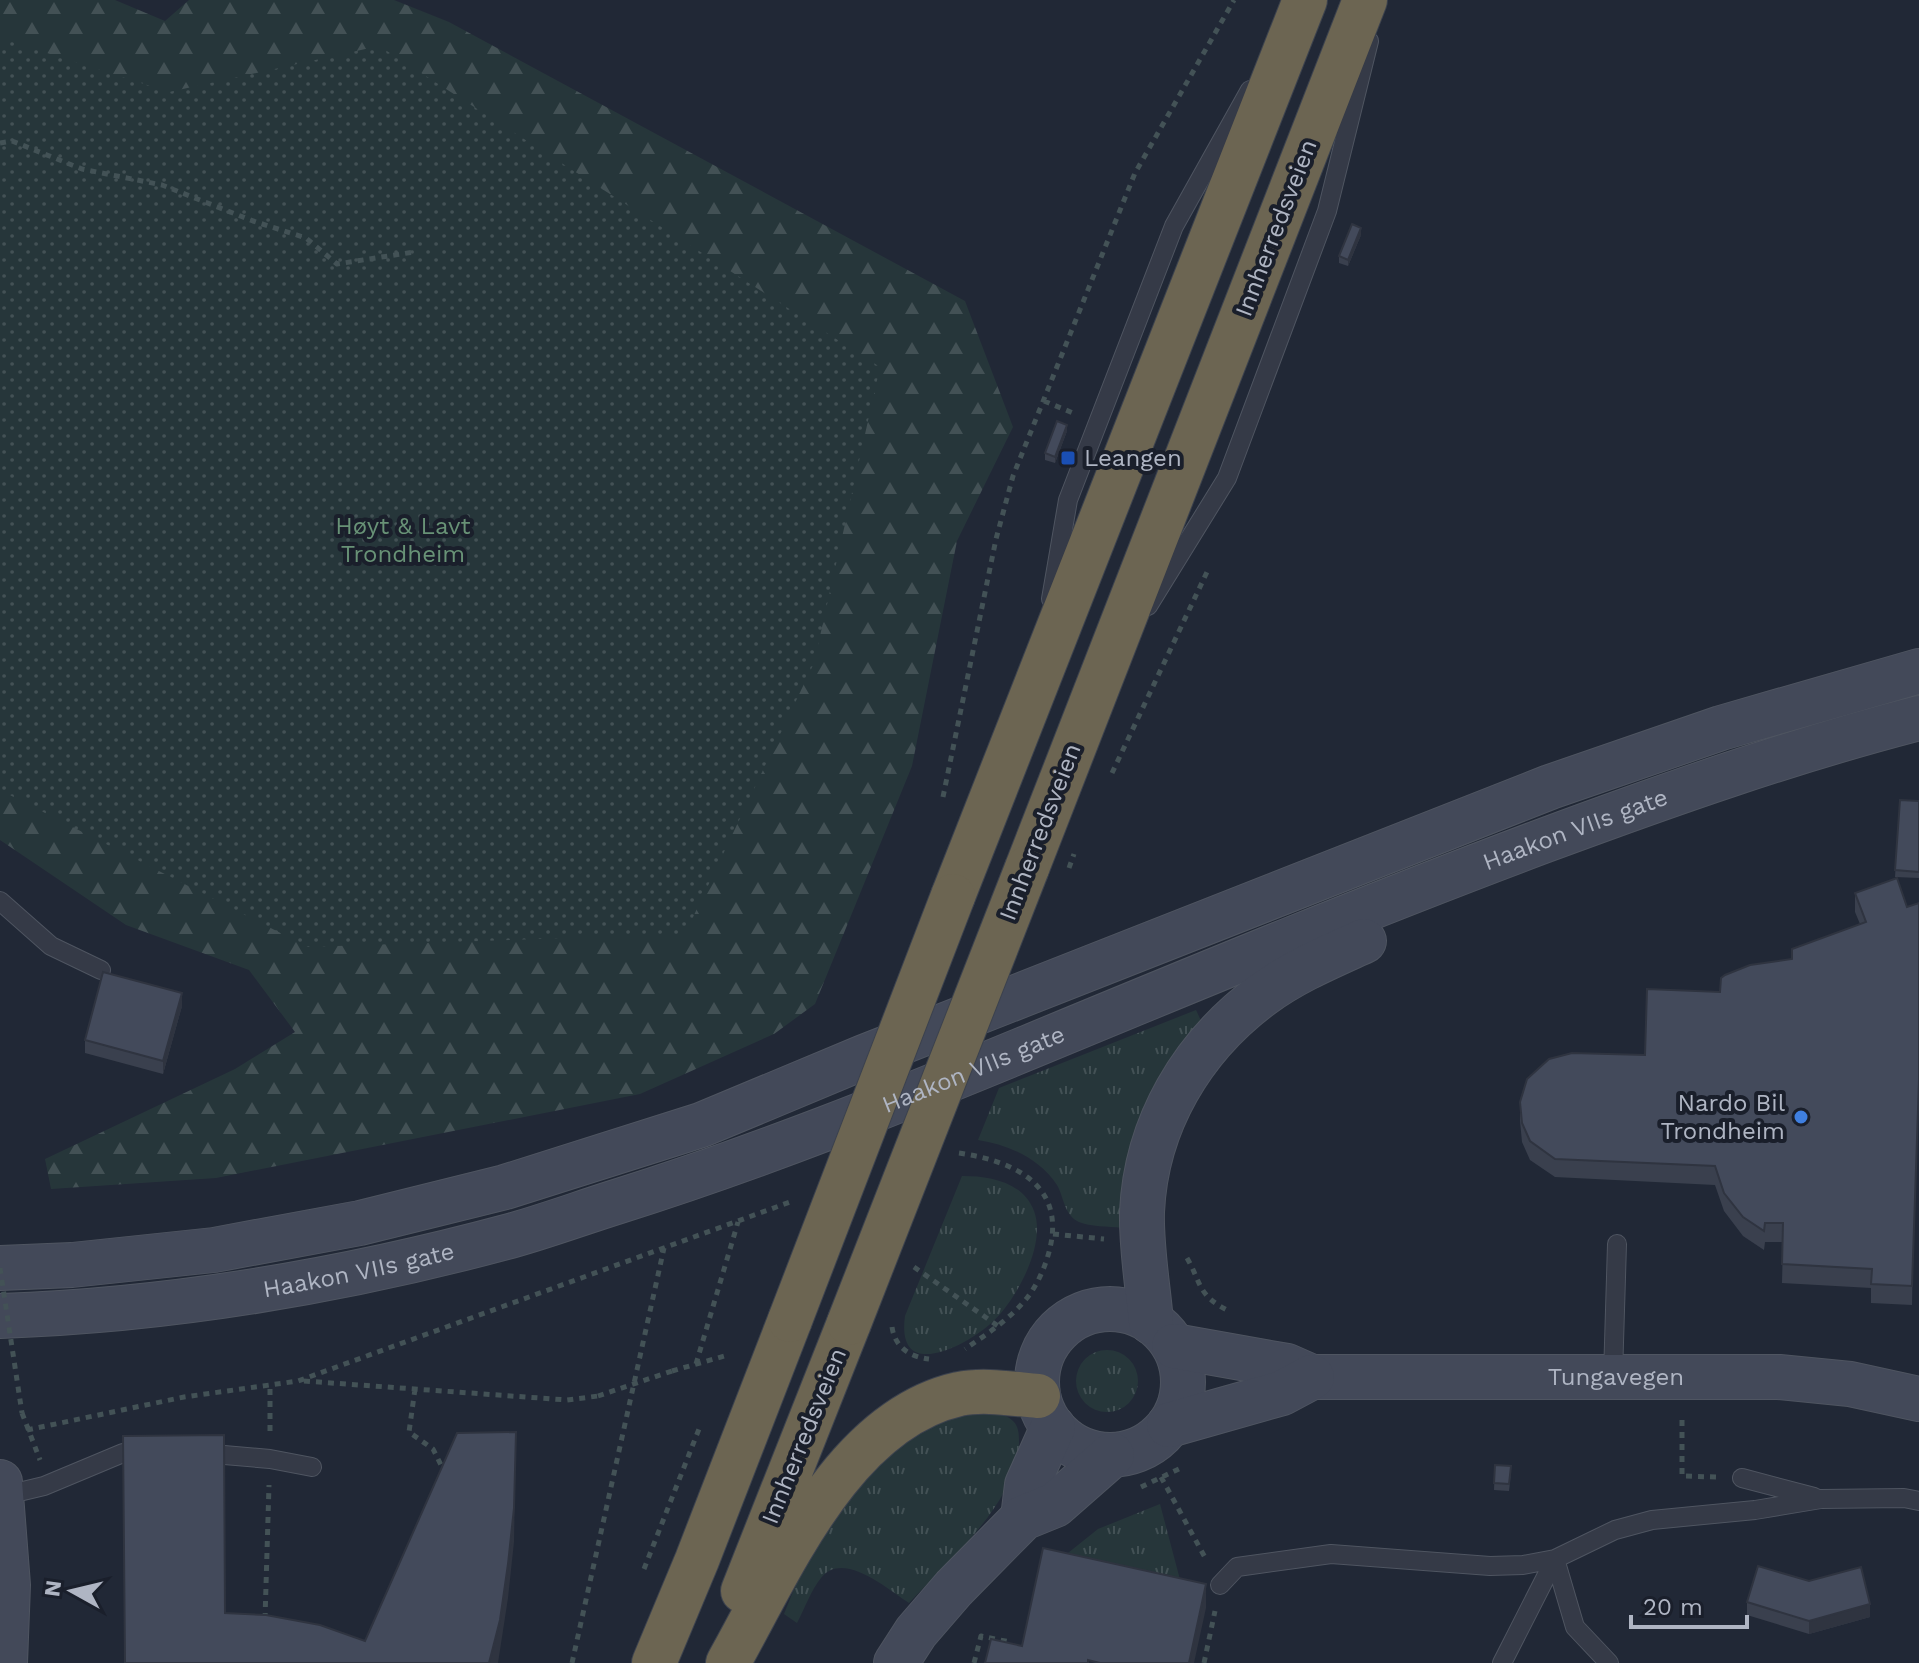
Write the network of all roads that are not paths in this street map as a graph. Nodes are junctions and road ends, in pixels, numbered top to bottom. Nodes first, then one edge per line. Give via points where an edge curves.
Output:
1 (1302, 0) edge
2 (1365, 0) edge
3 (1379, 0) edge
4 (1919, 671) edge
5 (1096, 690) junction
6 (1919, 718) edge
7 (1458, 872) junction
8 (0, 901) edge
9 (101, 970) edge
10 (1617, 1244) dead end
11 (0, 1268) edge
12 (0, 1316) edge
13 (1162, 1334) junction
14 (1613, 1376) junction
15 (1312, 1377) junction
16 (1919, 1399) edge
17 (1046, 1412) junction
18 (1169, 1425) junction
19 (1112, 1455) junction
20 (312, 1467) dead end
21 (1742, 1478) road end
22 (1, 1489) edge
23 (1821, 1499) junction
24 (1919, 1501) edge
25 (1023, 1518) junction
26 (1555, 1559) junction
27 (1220, 1585) road end
28 (5, 1663) edge
29 (654, 1663) edge
30 (713, 1663) edge
31 (728, 1663) edge
32 (896, 1663) edge
33 (1502, 1663) edge
34 (1609, 1663) edge

1 - 29 highway, bridge
2 - 5 highway, Innherredsveien
3 - 5 lane via 1327,211 1227,478
4 - 11 main road, Haakon VIIs gate via 1721,728 1550,787 701,1125 505,1187 360,1223 214,1250
5 - 30 highway, Innherredsveien, bridge
6 - 7 main road, Haakon VIIs gate via 1727,773
7 - 12 main road, Haakon VIIs gate via 859,1117 708,1173 513,1235 367,1271 216,1299 77,1314
7 - 13 main road via 1405,923 1313,964 1264,993 1193,1063 1166,1112 1145,1184 1143,1242
8 - 9 lane via 51,946
10 - 14 lane
13 - 15 main road, Tungavegen
13 - 17 main road via 1134,1313 1106,1310 1079,1316 1062,1327 1041,1358 1037,1377
13 - 18 main road via 1182,1368 1183,1391
14 - 15 main road, Tungavegen
14 - 16 main road, Tungavegen via 1779,1377
15 - 18 main road, Tungavegen via 1282,1393
17 - 19 main road via 1077,1448
17 - 25 main road
17 - 31 highway via 963,1393 906,1415 879,1435 827,1491
18 - 19 main road via 1145,1447
19 - 25 main road via 1055,1505
20 - 22 lane via 223,1453 123,1453 44,1486
21 - 23 lane
22 - 28 main road via 8,1585
23 - 24 lane
23 - 26 lane via 1652,1520 1615,1530
25 - 32 main road via 954,1588
26 - 27 lane via 1490,1566 1331,1554 1237,1567
26 - 33 lane
26 - 34 lane via 1575,1627

